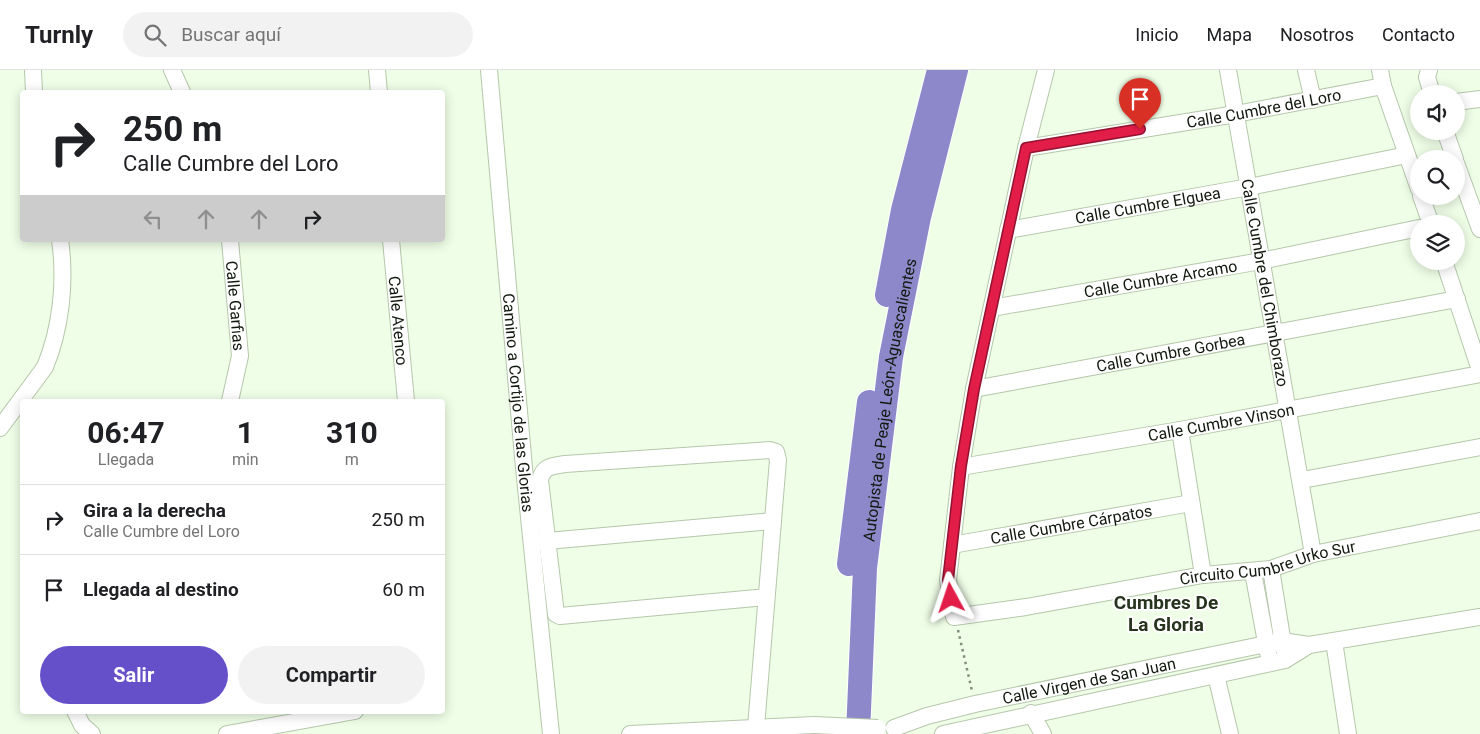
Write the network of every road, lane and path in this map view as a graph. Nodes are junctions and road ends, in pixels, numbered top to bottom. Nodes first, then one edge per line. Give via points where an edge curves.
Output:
1 (33, 70) edge
2 (172, 70) edge
3 (377, 70) edge
4 (489, 70) edge
5 (939, 70) edge
6 (956, 70) edge
7 (1048, 70) edge
8 (1228, 70) edge
9 (1306, 70) edge
10 (1429, 70) edge
11 (1382, 78) edge
12 (1429, 85) edge
13 (34, 90) edge
14 (181, 90) edge
15 (379, 90) edge
16 (1480, 98) edge
17 (1313, 100) junction
18 (1465, 100) edge
19 (1236, 114) junction
20 (1026, 148) junction
21 (1407, 155) junction
22 (1410, 164) edge
23 (1249, 187) junction
24 (1465, 188) edge
25 (1480, 229) edge
26 (1008, 230) junction
27 (1410, 230) edge
28 (60, 242) edge
29 (230, 242) edge
30 (391, 242) edge
31 (1261, 261) junction
32 (1447, 270) edge
33 (1457, 299) junction
34 (992, 308) junction
35 (1273, 334) junction
36 (1480, 370) edge
37 (1480, 374) edge
38 (974, 389) junction
39 (21, 399) edge
40 (230, 399) edge
41 (406, 399) edge
42 (20, 401) edge
43 (1287, 410) junction
44 (0, 428) edge
45 (1180, 430) junction
46 (1480, 447) edge
47 (961, 466) junction
48 (1302, 480) junction
49 (1190, 503) junction
50 (773, 521) junction
51 (1480, 522) edge
52 (547, 541) junction
53 (952, 546) junction
54 (1313, 554) junction
55 (1271, 569) junction
56 (1254, 572) junction
57 (1203, 575) junction
58 (766, 597) junction
59 (954, 617) junction
60 (1480, 618) edge
61 (1334, 641) junction
62 (1274, 642) junction
63 (1309, 644) junction
64 (1278, 662) junction
65 (1216, 675) junction
66 (975, 704) junction
67 (76, 714) edge
68 (338, 714) edge
69 (1031, 714) junction
70 (756, 727) junction
71 (876, 730) edge
72 (92, 734) edge
73 (227, 734) edge
74 (551, 734) edge
75 (630, 734) edge
76 (842, 734) edge
77 (915, 734) edge
78 (943, 734) edge
79 (1042, 734) edge
80 (1230, 734) edge
81 (1348, 734) edge

1 - 13 street
2 - 14 street
3 - 15 street
4 - 74 street, Camino a Cortijo de las Glorias
5 - 76 highway via 903,210 876,352 848,566
6 - 71 highway, Autopista de Peaje León-Aguascalientes via 919,217 891,357 865,568
7 - 20 street
8 - 19 street, Calle Cumbre del Chimborazo
9 - 17 street
10 - 12 street
11 - 17 street, Calle Cumbre del Loro
11 - 21 street
16 - 18 street
17 - 19 street, Calle Cumbre del Loro
19 - 20 street, Calle Cumbre del Loro
19 - 23 street, Calle Cumbre del Chimborazo
20 - 26 street
21 - 22 street
21 - 23 street, Calle Cumbre Elguea
23 - 26 street, Calle Cumbre Elguea
23 - 31 street, Calle Cumbre del Chimborazo
24 - 25 street
26 - 34 street
27 - 31 street, Calle Cumbre Arcamo
28 - 39 street via 62,298 50,356
29 - 40 street, Calle Garfias via 240,356
30 - 41 street, Calle Atenco
31 - 34 street, Calle Cumbre Arcamo
31 - 35 street, Calle Cumbre del Chimborazo
32 - 33 street
33 - 35 street, Calle Cumbre Gorbea
33 - 36 street
34 - 38 street
35 - 38 street, Calle Cumbre Gorbea
35 - 43 street, Calle Cumbre del Chimborazo
37 - 43 street, Calle Cumbre Vinson
38 - 47 street
42 - 44 street
43 - 45 street, Calle Cumbre Vinson
43 - 48 street, Calle Cumbre del Chimborazo
45 - 47 street, Calle Cumbre Vinson
45 - 49 street
46 - 48 street
47 - 53 street
48 - 54 street, Calle Cumbre del Chimborazo
49 - 53 street, Calle Cumbre Cárpatos
49 - 57 street
50 - 52 street
50 - 52 street via 778,460 776,452 770,450 565,464 548,466 540,480
50 - 58 street
51 - 54 street, Circuito Cumbre Urko Sur
52 - 58 street via 554,611 560,616
53 - 59 street via 948,580
54 - 55 street, Circuito Cumbre Urko Sur
55 - 56 street, Circuito Cumbre Urko Sur
55 - 62 street
56 - 57 street, Circuito Cumbre Urko Sur
56 - 62 street
57 - 59 street, Circuito Cumbre Urko Sur
58 - 70 street
59 - 66 path
60 - 61 street, Calle Virgen de San Juan
61 - 63 street, Calle Virgen de San Juan
61 - 81 street
62 - 63 street, Calle Virgen de San Juan
62 - 64 street
62 - 66 street, Calle Virgen de San Juan
63 - 64 street, Calle Virgen de San Juan
64 - 65 street, Calle Virgen de San Juan
65 - 69 street, Calle Virgen de San Juan
65 - 80 street
66 - 71 street, Calle Virgen de San Juan
67 - 72 street
68 - 73 street
69 - 78 street, Calle Virgen de San Juan
69 - 79 street
70 - 71 street, bridge via 814,725
70 - 75 street
71 - 77 street

